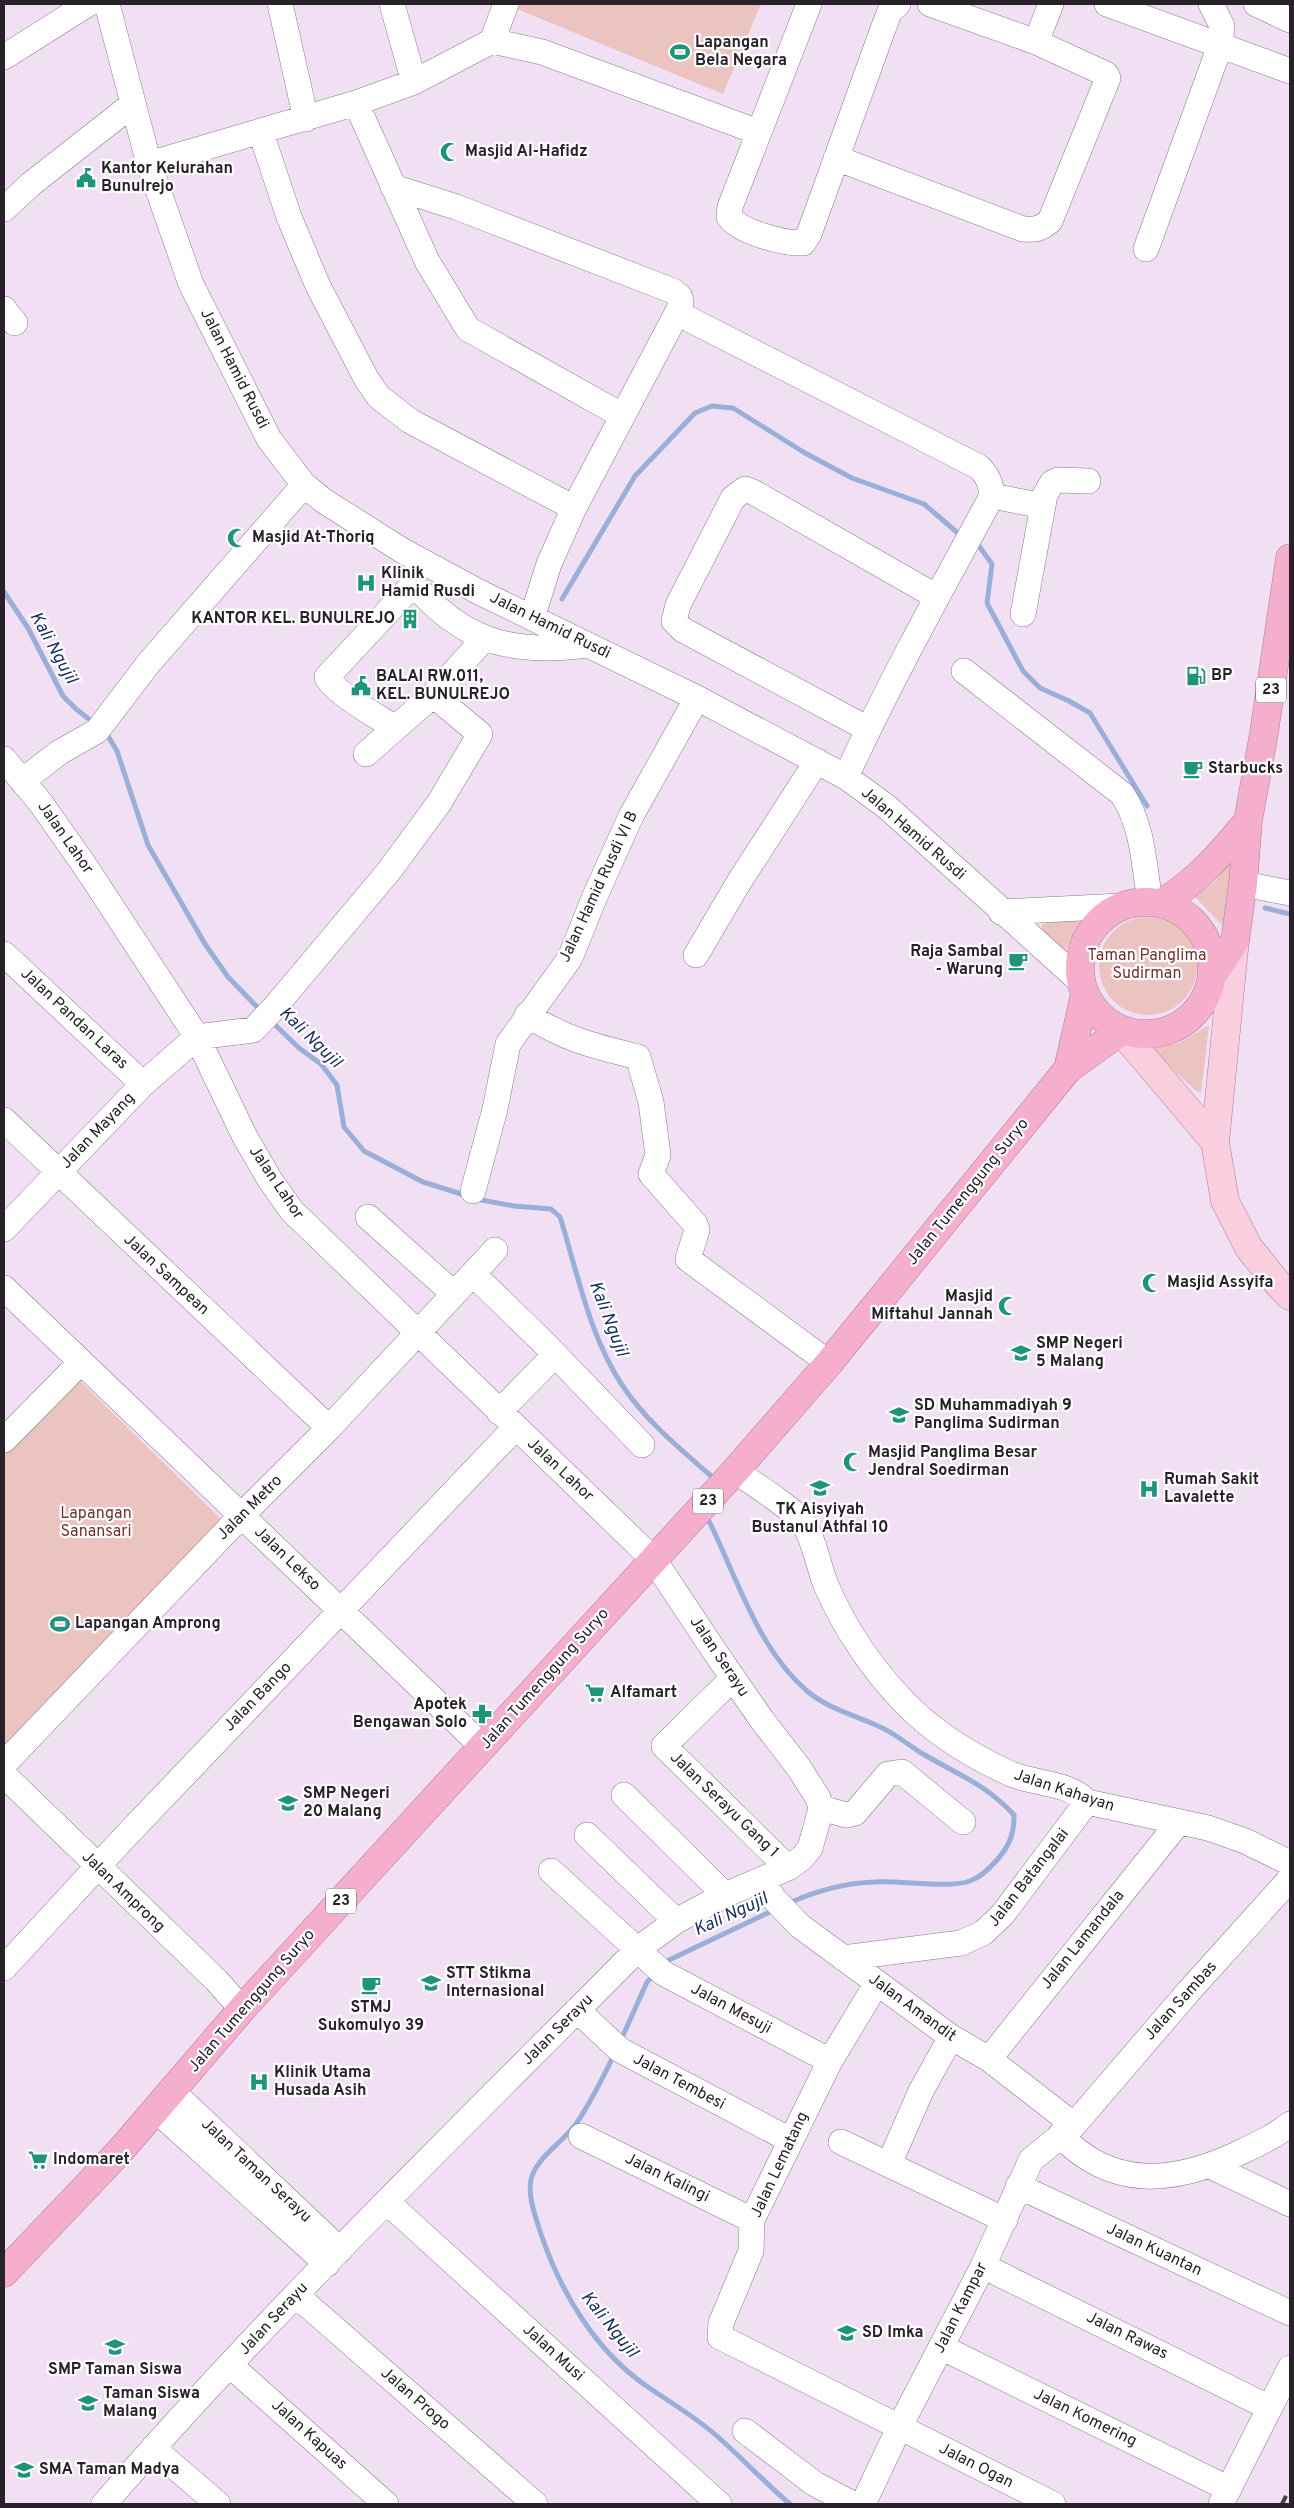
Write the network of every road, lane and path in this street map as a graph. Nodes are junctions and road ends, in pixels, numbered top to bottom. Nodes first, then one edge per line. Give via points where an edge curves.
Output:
1 (88, 4) edge
2 (107, 4) edge
3 (280, 4) edge
4 (392, 4) edge
5 (506, 4) edge
6 (809, 4) edge
7 (898, 4) edge
8 (930, 4) edge
9 (1051, 4) edge
10 (1107, 4) edge
11 (1211, 4) edge
12 (1256, 4) edge
13 (1290, 20) edge
14 (492, 41) junction
15 (1036, 42) junction
16 (1220, 46) junction
17 (5, 54) edge
18 (1290, 71) edge
19 (414, 82) junction
20 (356, 103) junction
21 (133, 104) junction
22 (306, 120) junction
23 (758, 132) junction
24 (262, 133) junction
25 (836, 158) junction
26 (150, 164) junction
27 (393, 187) junction
28 (4, 209) edge
29 (1146, 249) dead end
30 (677, 313) junction
31 (621, 415) junction
32 (1088, 481) dead end
33 (304, 485) junction
34 (992, 496) junction
35 (1043, 506) junction
36 (574, 508) junction
37 (1290, 558) edge
38 (450, 576) junction
39 (421, 596) junction
40 (936, 598) junction
41 (1023, 614) dead end
42 (532, 618) junction
43 (484, 638) junction
44 (587, 645) junction
45 (964, 671) dead end
46 (433, 695) junction
47 (697, 698) junction
48 (394, 728) junction
49 (868, 729) junction
50 (366, 754) dead end
51 (4, 759) edge
52 (817, 761) junction
53 (846, 777) junction
54 (22, 781) junction
55 (1248, 821) junction
56 (1243, 884) junction
57 (1290, 893) edge
58 (1156, 903) junction
59 (1122, 906) junction
60 (1001, 912) junction
61 (1235, 939) junction
62 (4, 954) edge
63 (696, 955) dead end
64 (1212, 980) junction
65 (1082, 987) junction
66 (527, 1015) junction
67 (1226, 1022) junction
68 (1121, 1031) junction
69 (197, 1037) junction
70 (1068, 1069) junction
71 (143, 1084) junction
72 (4, 1120) edge
73 (1214, 1142) junction
74 (58, 1172) junction
75 (473, 1191) dead end
76 (368, 1217) dead end
77 (4, 1229) edge
78 (495, 1250) dead end
79 (473, 1274) junction
80 (4, 1288) edge
81 (454, 1294) junction
82 (1290, 1296) edge
83 (419, 1334) junction
84 (555, 1355) junction
85 (81, 1362) junction
86 (829, 1363) junction
87 (507, 1420) junction
88 (330, 1428) junction
89 (4, 1440) edge
90 (642, 1446) dead end
91 (735, 1470) junction
92 (242, 1515) junction
93 (654, 1560) junction
94 (342, 1612) junction
95 (734, 1678) junction
96 (483, 1747) junction
97 (4, 1764) edge
98 (4, 1775) edge
99 (624, 1795) dead end
100 (1087, 1802) junction
101 (821, 1808) junction
102 (963, 1822) dead end
103 (1179, 1822) junction
104 (587, 1835) dead end
105 (1290, 1863) edge
106 (97, 1868) junction
107 (788, 1868) junction
108 (551, 1871) dead end
109 (1290, 1879) edge
110 (724, 1895) junction
111 (775, 1898) junction
112 (676, 1921) junction
113 (843, 1958) junction
114 (651, 1962) junction
115 (5, 1963) edge
116 (877, 1983) junction
117 (242, 2009) junction
118 (577, 2010) junction
119 (951, 2037) junction
120 (989, 2059) junction
121 (830, 2061) junction
122 (164, 2101) junction
123 (1290, 2124) edge
124 (1067, 2130) junction
125 (581, 2136) dead end
126 (790, 2140) junction
127 (841, 2142) dead end
128 (889, 2164) junction
129 (1210, 2166) junction
130 (1018, 2186) junction
131 (387, 2202) junction
132 (1290, 2204) edge
133 (752, 2220) junction
134 (1005, 2220) junction
135 (333, 2257) junction
136 (983, 2266) junction
137 (4, 2273) edge
138 (296, 2294) junction
139 (1290, 2313) edge
140 (941, 2347) junction
141 (231, 2366) junction
142 (1290, 2368) edge
143 (1270, 2408) junction
144 (900, 2426) junction
145 (745, 2431) dead end
146 (153, 2448) junction
147 (1225, 2497) edge
148 (104, 2504) edge
149 (218, 2504) edge
150 (386, 2504) edge
151 (535, 2504) edge
152 (719, 2504) edge
153 (853, 2504) edge
154 (863, 2504) edge
155 (1053, 2504) edge

1 - 17 street
2 - 21 street, Jalan Hamid Rusdi
3 - 22 street
4 - 19 street
5 - 14 street
6 - 23 street
7 - 25 street via 890,11
8 - 15 street
9 - 15 street
10 - 16 street
11 - 16 street via 1222,26
12 - 13 street
14 - 19 street
14 - 23 street via 542,52
15 - 25 street via 1106,74 1108,78 1050,221 1043,227 1023,229
16 - 18 street
16 - 29 street
19 - 20 street
20 - 22 street
20 - 27 street
21 - 26 street, Jalan Hamid Rusdi
21 - 28 street
22 - 24 street
23 - 25 street via 729,216 733,222 753,232 791,244 803,243
24 - 26 street
24 - 36 street via 289,217 318,286 379,397 410,421
26 - 33 street, Jalan Hamid Rusdi via 191,284 269,439
27 - 30 street via 456,207 674,291 680,296
27 - 31 street via 427,260 468,329
30 - 31 street
30 - 34 street via 979,467 986,474
31 - 36 street
32 - 35 street via 1058,480 1052,483
33 - 38 street, Jalan Hamid Rusdi via 403,551
33 - 54 street via 154,657 102,724
34 - 35 street
34 - 40 street
35 - 41 street
36 - 42 street via 549,564
37 - 55 highway, 23
38 - 39 street
38 - 42 street, Jalan Hamid Rusdi
39 - 43 street via 450,621
39 - 48 street via 328,677 339,690
40 - 49 street
40 - 49 street via 753,492 745,490 733,498 678,605 674,620 683,630
42 - 44 street, Jalan Hamid Rusdi
43 - 44 street via 506,645 550,650
43 - 46 street
44 - 47 street, Jalan Hamid Rusdi
45 - 58 street via 1122,794 1138,829
46 - 48 street
46 - 69 street via 480,734 439,803 389,871 253,1030
47 - 52 street, Jalan Hamid Rusdi
47 - 66 street, Jalan Hamid Rusdi VI B via 631,816 570,958
48 - 50 street
49 - 53 street
51 - 54 street, Jalan Lahor
52 - 53 street, Jalan Hamid Rusdi
52 - 63 street
53 - 60 street, Jalan Hamid Rusdi via 887,808
54 - 69 street, Jalan Lahor via 85,866
55 - 56 highway, 23
55 - 58 highway, 23 via 1210,866
56 - 57 street
56 - 61 highway, 23
58 - 59 highway, 23
58 - 64 highway, 23 via 1181,911 1197,925 1213,957
59 - 60 street
59 - 65 highway, 23 via 1099,921 1084,944 1079,962
60 - 65 street, Jalan Hamid Rusdi
61 - 64 highway, 23
61 - 67 main road
62 - 71 street, Jalan Pandan Laras
64 - 67 main road
64 - 68 highway, 23 via 1195,1015 1181,1025 1159,1033
65 - 68 highway via 1095,1011
65 - 70 highway, Jalan Tumenggung Suryo / 23 via 1081,1019
66 - 75 street, Jalan Hamid Rusdi VI B via 508,1044 496,1109
66 - 86 street via 582,1044 638,1057 651,1102 658,1156 651,1174 697,1230 688,1259
67 - 73 main road
68 - 70 highway, Jalan Tumenggung Suryo / 23
68 - 73 main road
69 - 71 street, Jalan Mayang
69 - 83 street, Jalan Lahor via 245,1137 292,1210
70 - 86 highway, Jalan Tumenggung Suryo / 23
71 - 74 street, Jalan Mayang
72 - 74 street, Jalan Sampean
73 - 82 main road via 1225,1201 1249,1248
74 - 77 street, Jalan Mayang
74 - 88 street, Jalan Sampean
76 - 81 street
78 - 79 street, Jalan Metro
79 - 81 street, Jalan Metro
79 - 84 street
80 - 85 street, Jalan Lekso
81 - 83 street, Jalan Metro
83 - 87 street, Jalan Lahor
83 - 88 street, Jalan Metro
84 - 87 street, Jalan Bango
84 - 90 street
85 - 89 street
85 - 92 street, Jalan Lekso
86 - 91 highway, Jalan Tumenggung Suryo / 23
87 - 93 street, Jalan Lahor
87 - 94 street, Jalan Bango
88 - 92 street, Jalan Metro
91 - 93 highway, Jalan Tumenggung Suryo / 23
91 - 100 street, Jalan Kahayan via 803,1523 826,1585 860,1646 903,1701 971,1754 1012,1774 1078,1792
92 - 94 street, Jalan Lekso
92 - 97 street, Jalan Metro
93 - 95 street, Jalan Serayu
93 - 96 highway, Jalan Tumenggung Suryo / 23
94 - 96 street, Jalan Lekso
94 - 106 street, Jalan Bango via 279,1674
95 - 101 street, Jalan Serayu via 799,1768
95 - 107 street, Jalan Serayu Gang 1 via 664,1746
96 - 117 highway, Jalan Tumenggung Suryo / 23
98 - 106 street, Jalan Amprong
99 - 110 street
100 - 103 street, Jalan Kahayan
100 - 113 street, Jalan Batangalai via 1003,1914 983,1933 961,1943
101 - 102 street via 855,1814 888,1774 902,1772
101 - 107 street, Jalan Serayu via 810,1848
103 - 105 street, Jalan Kahayan via 1223,1833
103 - 120 street, Jalan Lamandala
104 - 112 street
106 - 115 street, Jalan Bango
106 - 117 street, Jalan Amprong via 216,1980
107 - 111 street, Jalan Serayu
108 - 114 street, Jalan Mesuji
109 - 124 street, Jalan Sambas
110 - 111 street, Jalan Serayu
110 - 112 street, Jalan Serayu
111 - 113 street, Jalan Amandit
112 - 114 street, Jalan Serayu
113 - 116 street, Jalan Amandit
114 - 118 street, Jalan Serayu
114 - 121 street, Jalan Mesuji
116 - 119 street, Jalan Amandit
116 - 121 street, Jalan Lematang
117 - 122 highway, Jalan Tumenggung Suryo / 23
118 - 126 street, Jalan Tembesi via 614,2046
118 - 131 street, Jalan Serayu
119 - 120 street, Jalan Amandit
119 - 128 street via 921,2091
120 - 124 street, Jalan Amandit
121 - 126 street, Jalan Lematang
122 - 135 street, Jalan Taman Serayu
122 - 137 highway, Jalan Tumenggung Suryo / 23
123 - 129 street, Jalan Amandit via 1275,2136
124 - 129 street, Jalan Amandit via 1071,2147 1104,2168 1124,2174 1145,2177 1186,2174
124 - 130 street, Jalan Kampar via 1031,2160
125 - 133 street, Jalan Kalingi
126 - 133 street, Jalan Lematang
127 - 128 street
128 - 134 street
129 - 132 street
130 - 134 street, Jalan Kampar
130 - 139 street, Jalan Kuantan
131 - 135 street, Jalan Serayu
131 - 152 street, Jalan Musi
133 - 144 street, Jalan Lematang via 751,2251 721,2324 720,2337
134 - 136 street, Jalan Kampar
135 - 138 street, Jalan Serayu
136 - 140 street, Jalan Kampar
136 - 143 street, Jalan Rawas
138 - 141 street, Jalan Serayu
138 - 151 street, Jalan Progo
140 - 144 street, Jalan Kampar
140 - 147 street, Jalan Komering
141 - 146 street, Jalan Serayu
141 - 150 street, Jalan Kapuas
142 - 143 street
143 - 147 street
144 - 154 street, Jalan Kampar
144 - 155 street, Jalan Ogan
145 - 153 street via 815,2484
146 - 148 street, Jalan Serayu
146 - 149 street

